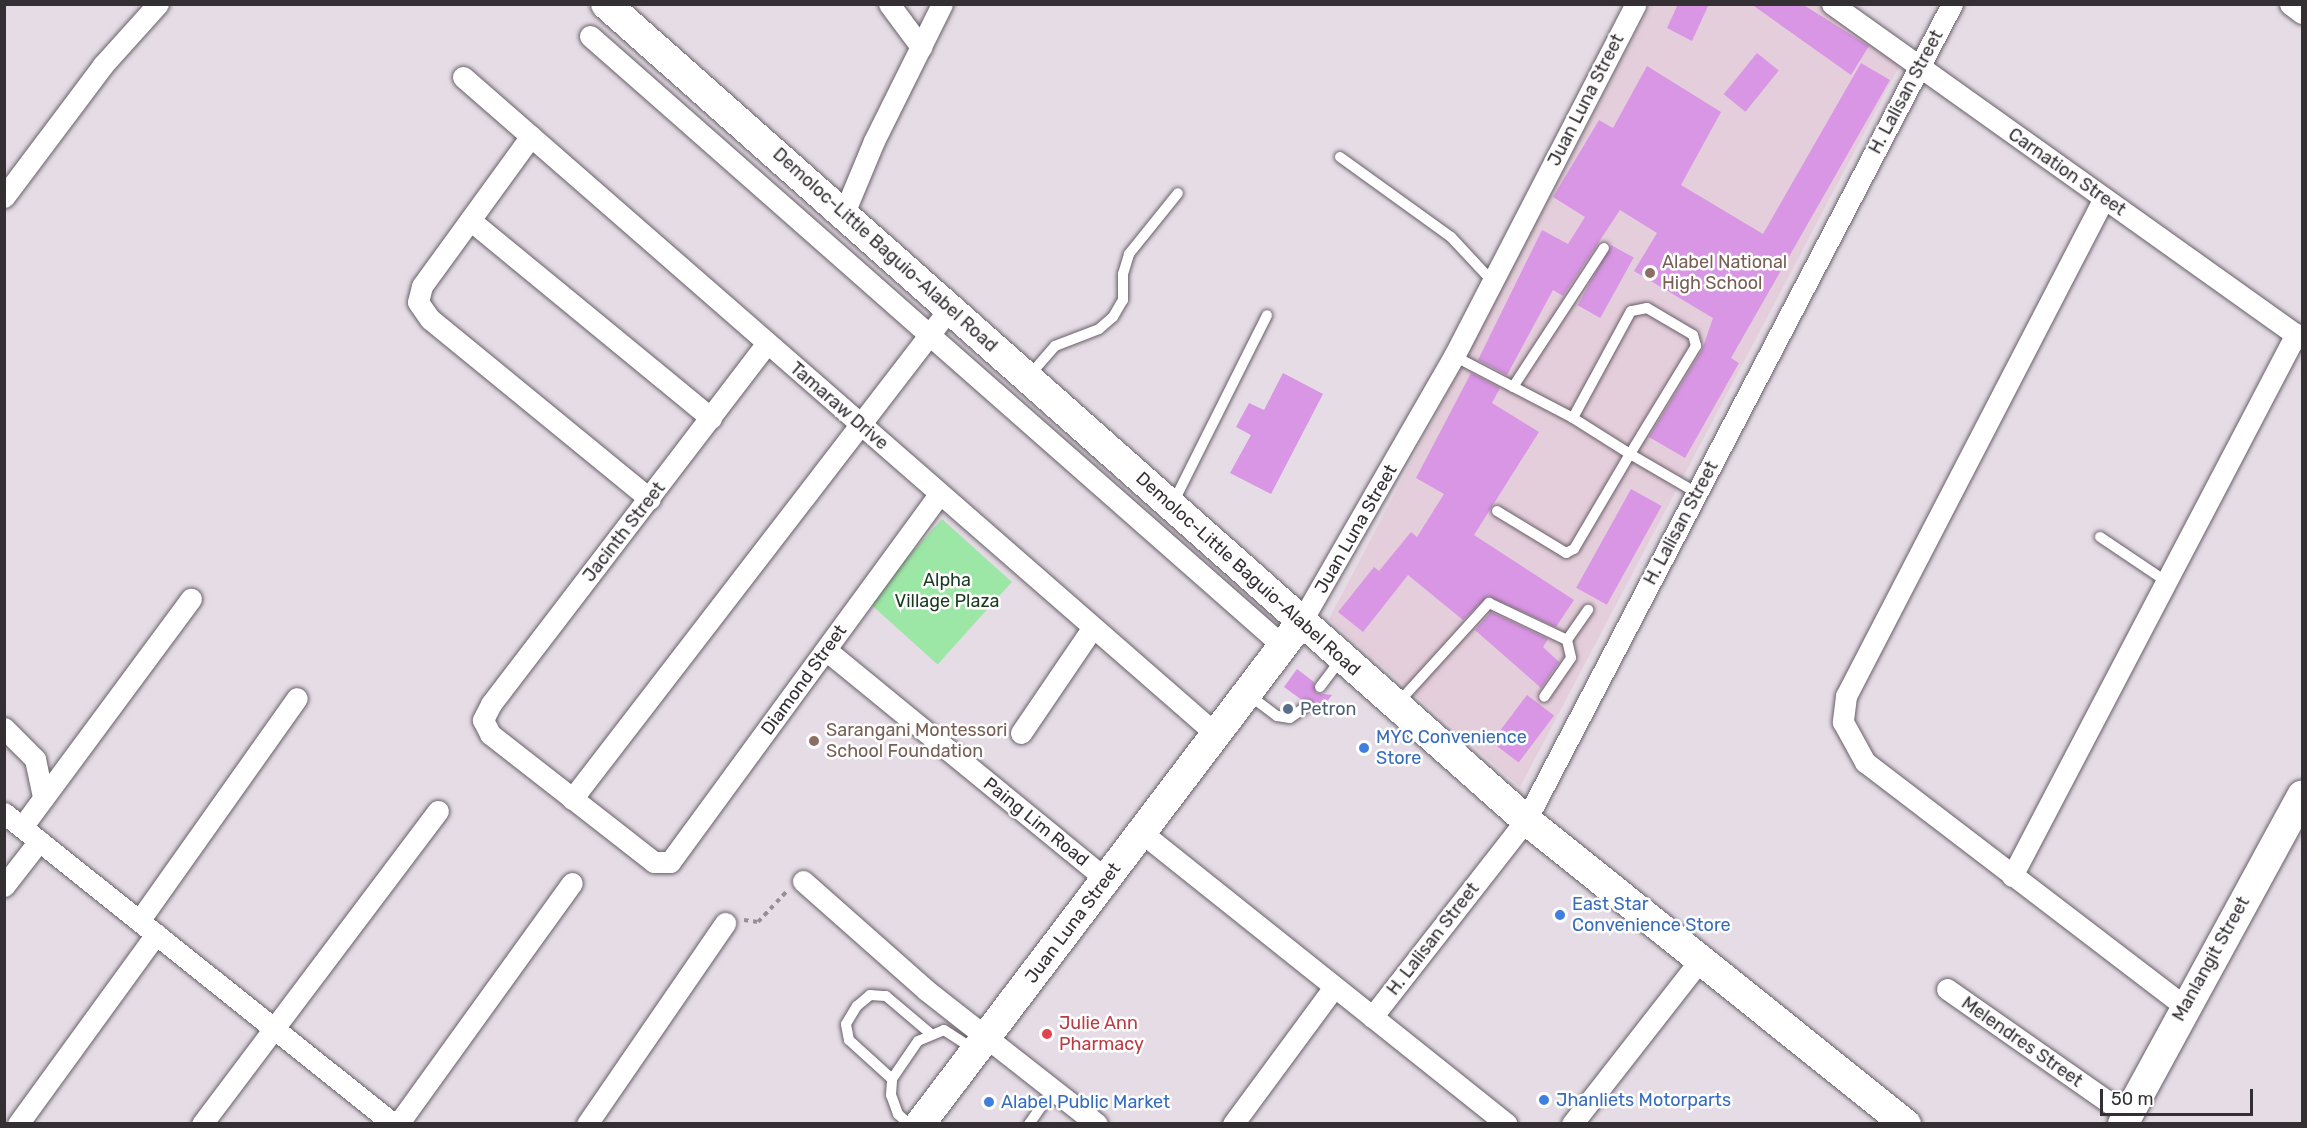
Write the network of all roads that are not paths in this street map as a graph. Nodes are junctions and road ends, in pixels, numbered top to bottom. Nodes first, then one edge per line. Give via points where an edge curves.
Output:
1 (158, 4) edge
2 (606, 4) edge
3 (889, 4) edge
4 (942, 4) edge
5 (1636, 4) edge
6 (1832, 4) edge
7 (1952, 4) edge
8 (2290, 4) edge
9 (2302, 14) edge
10 (590, 36) dead end
11 (921, 47) junction
12 (1919, 67) junction
13 (463, 77) dead end
14 (531, 136) junction
15 (1340, 157) dead end
16 (1178, 193) dead end
17 (4, 197) edge
18 (2104, 198) junction
19 (844, 213) junction
20 (470, 220) junction
21 (1604, 248) dead end
22 (1492, 281) junction
23 (951, 308) junction
24 (1268, 315) dead end
25 (928, 336) junction
26 (2299, 337) edge
27 (767, 343) junction
28 (1454, 356) junction
29 (1028, 378) junction
30 (1513, 387) junction
31 (711, 418) junction
32 (1573, 418) junction
33 (861, 425) junction
34 (1630, 454) junction
35 (1697, 493) junction
36 (939, 494) junction
37 (650, 499) junction
38 (1171, 506) junction
39 (1497, 511) dead end
40 (2100, 537) dead end
41 (2166, 582) junction
42 (191, 599) dead end
43 (1588, 609) dead end
44 (1301, 622) junction
45 (1093, 627) junction
46 (1567, 640) junction
47 (1283, 646) junction
48 (826, 650) junction
49 (1342, 658) junction
50 (1320, 687) dead end
51 (1246, 693) junction
52 (1544, 697) dead end
53 (297, 698) dead end
54 (1397, 704) junction
55 (1307, 706) dead end
56 (4, 728) edge
57 (1021, 732) dead end
58 (1216, 734) junction
59 (2302, 796) edge
60 (43, 798) junction
61 (572, 799) junction
62 (438, 811) dead end
63 (4, 813) edge
64 (1526, 820) junction
65 (22, 827) junction
66 (1141, 832) junction
67 (39, 841) junction
68 (2012, 876) junction
69 (1106, 879) junction
70 (803, 881) road end
71 (572, 883) dead end
72 (4, 886) edge
73 (139, 921) junction
74 (725, 923) road end
75 (156, 934) junction
76 (1700, 960) junction
77 (1334, 987) junction
78 (1947, 989) dead end
79 (2185, 1007) junction
80 (1372, 1017) junction
81 (275, 1030) junction
82 (931, 1034) junction
83 (973, 1038) junction
84 (892, 1078) junction
85 (1053, 1090) junction
86 (2125, 1119) edge
87 (18, 1124) edge
88 (202, 1124) edge
89 (395, 1124) edge
90 (587, 1124) edge
91 (909, 1124) edge
92 (920, 1124) edge
93 (1029, 1124) edge
94 (1097, 1124) edge
95 (1233, 1124) edge
96 (1507, 1124) edge
97 (1572, 1124) edge
98 (1906, 1124) edge

1 - 17 street via 103,66
2 - 19 main road, Demoloc-Little Baguio-Alabel Road
3 - 11 street
4 - 11 street
5 - 22 street, Juan Luna Street
6 - 12 street, Carnation Street
7 - 12 street, H. Lalisan Street
8 - 9 street
10 - 25 street
11 - 19 street via 874,141
12 - 18 street, Carnation Street
12 - 35 street, H. Lalisan Street
13 - 14 street, Tamaraw Drive
14 - 20 street
14 - 27 street, Tamaraw Drive
15 - 22 lane via 1451,237
16 - 29 lane via 1129,254 1123,274 1123,300 1113,317 1099,329 1055,346
18 - 26 street, Carnation Street
18 - 68 street via 1844,708 1846,729 1865,762
19 - 23 main road, Demoloc-Little Baguio-Alabel Road
20 - 31 street
20 - 37 street via 422,286 418,302 421,311
21 - 30 lane
22 - 28 street, Juan Luna Street
23 - 25 street
23 - 29 main road, Demoloc-Little Baguio-Alabel Road
24 - 38 lane
25 - 33 street
25 - 47 street
26 - 41 street
27 - 31 street, Jacinth Street
27 - 33 street, Tamaraw Drive
28 - 30 lane
28 - 44 street, Juan Luna Street
29 - 38 main road, Demoloc-Little Baguio-Alabel Road
30 - 32 lane
31 - 37 street, Jacinth Street
32 - 34 lane
32 - 34 lane via 1631,311 1647,308 1669,319 1693,335 1696,346
33 - 36 street, Tamaraw Drive
33 - 61 street
34 - 35 lane
34 - 39 lane via 1574,549 1566,553
35 - 64 street, H. Lalisan Street
36 - 45 street, Tamaraw Drive
36 - 48 street, Diamond Street
37 - 61 street, Jacinth Street via 483,720 490,734
38 - 44 main road, Demoloc-Little Baguio-Alabel Road
40 - 41 lane
41 - 68 street
42 - 60 street
43 - 46 lane
44 - 47 main road, Juan Luna Street
44 - 49 main road, Demoloc-Little Baguio-Alabel Road
45 - 57 street
45 - 58 street, Tamaraw Drive
46 - 52 lane via 1571,658
46 - 54 lane via 1489,603
47 - 51 main road, Juan Luna Street
48 - 61 street, Diamond Street via 665,864 654,862
48 - 69 street, Paing Lim Road
49 - 50 lane
49 - 54 main road, Demoloc-Little Baguio-Alabel Road
51 - 55 lane via 1277,716 1290,718
51 - 58 main road, Juan Luna Street
53 - 73 street
54 - 64 main road, Demoloc-Little Baguio-Alabel Road
56 - 60 street via 35,759
58 - 66 main road, Juan Luna Street
59 - 79 main road, Manlangit Street
60 - 65 street
62 - 81 street
63 - 65 street
64 - 76 main road, Demoloc-Little Baguio-Alabel Road
64 - 80 street, H. Lalisan Street
65 - 67 street
66 - 69 main road, Juan Luna Street
66 - 77 street
67 - 72 street
67 - 73 street
68 - 79 street
69 - 83 main road, Juan Luna Street
70 - 83 street
71 - 89 street
73 - 75 street
74 - 90 street
75 - 81 street
75 - 87 street
76 - 97 street
76 - 98 main road, Demoloc-Little Baguio-Alabel Road
77 - 80 street
77 - 95 street
78 - 86 street, Melendres Street
79 - 86 main road, Manlangit Street
80 - 96 street
81 - 88 street
81 - 89 street
82 - 83 lane via 944,1030
82 - 84 lane via 918,1041
82 - 84 lane via 886,996 870,995 856,1006 846,1024 849,1040
83 - 85 street
83 - 92 main road, Juan Luna Street
84 - 91 lane via 891,1095 898,1114
85 - 93 lane
85 - 94 street

